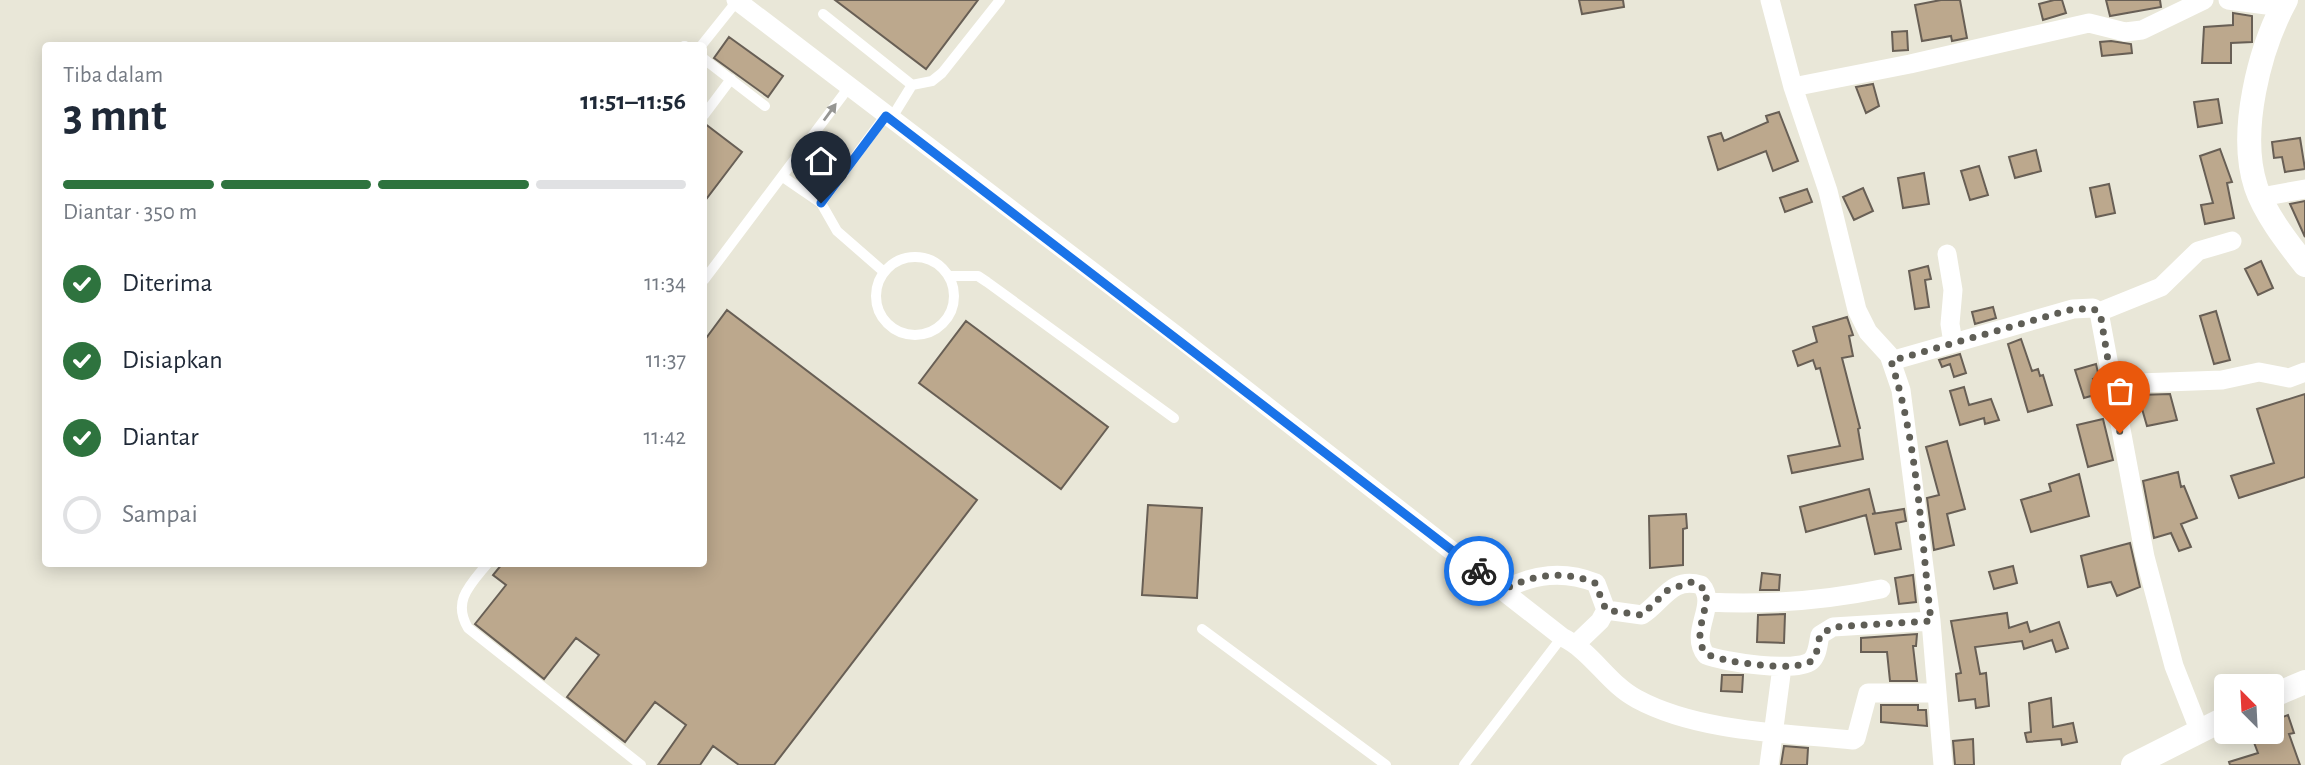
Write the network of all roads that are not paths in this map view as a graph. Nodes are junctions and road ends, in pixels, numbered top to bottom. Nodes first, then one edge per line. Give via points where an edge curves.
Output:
1 (736, 0) edge
2 (1000, 0) edge
3 (1770, 0) edge
4 (2204, 0) edge
5 (2228, 0) edge
6 (2284, 3) edge
7 (823, 14) dead end
8 (704, 42) edge
9 (707, 61) edge
10 (731, 79) junction
11 (912, 85) junction
12 (1793, 86) junction
13 (849, 88) junction
14 (765, 106) dead end
15 (707, 111) edge
16 (888, 117) junction
17 (783, 177) junction
18 (2305, 189) edge
19 (2261, 197) junction
20 (821, 203) junction
21 (2232, 242) dead end
22 (1947, 254) dead end
23 (2305, 265) edge
24 (884, 272) junction
25 (707, 276) edge
26 (949, 276) junction
27 (2099, 312) junction
28 (1953, 343) junction
29 (1891, 361) junction
30 (2305, 372) edge
31 (2111, 384) junction
32 (1174, 418) dead end
33 (484, 567) edge
34 (1881, 589) dead end
35 (1503, 590) junction
36 (1707, 602) junction
37 (1606, 610) junction
38 (1931, 621) junction
39 (1202, 629) dead end
40 (1569, 640) junction
41 (1782, 667) junction
42 (2305, 682) edge
43 (2284, 691) edge
44 (1936, 693) junction
45 (2214, 724) edge
46 (1771, 732) junction
47 (2200, 732) junction
48 (641, 765) edge
49 (1386, 765) edge
50 (1464, 765) edge
51 (1769, 765) edge
52 (1942, 765) edge
53 (2133, 765) edge

1 - 8 lane
1 - 13 street
2 - 11 lane via 942,73 932,81
3 - 12 street
4 - 12 street via 2142,30 2125,32 2089,23
5 - 6 street
6 - 19 street via 2252,101 2252,162
7 - 11 lane
9 - 10 lane
10 - 14 lane
10 - 15 lane
11 - 16 lane
12 - 29 street via 1828,191 1857,310
13 - 16 street
17 -> 13 lane
16 - 20 lane
16 - 35 street
17 - 20 lane
17 - 25 lane
18 - 19 street
19 - 23 street
20 - 24 lane via 837,231
21 - 27 street via 2199,251 2170,282
22 - 28 street via 1953,290
24 - 26 lane via 899,261 917,257 935,262
24 - 26 lane via 876,289 877,308 887,324 913,335 939,327 951,312 954,294
26 - 32 lane via 978,276
27 - 28 street via 2073,309
27 - 31 street
28 - 29 street
29 - 38 street via 1911,454
30 - 31 street via 2290,378 2259,372 2222,380
31 - 47 street via 2145,557 2174,666
33 - 48 lane via 461,598 462,618 468,628
34 - 36 street via 1773,604
35 - 37 street via 1536,576 1567,574 1595,583
35 - 40 street
36 - 37 street via 1706,590 1692,582 1668,590 1642,615
36 - 41 street via 1699,633 1706,654
37 - 40 street via 1600,621
38 - 41 street via 1833,627 1820,635 1814,659
38 - 44 street
39 - 49 lane
40 - 46 street via 1633,697 1671,716
40 - 50 lane
41 - 46 street
42 - 43 street
44 - 46 street via 1868,694 1853,740
44 - 52 street
45 - 47 street
46 - 51 street
47 - 53 street

